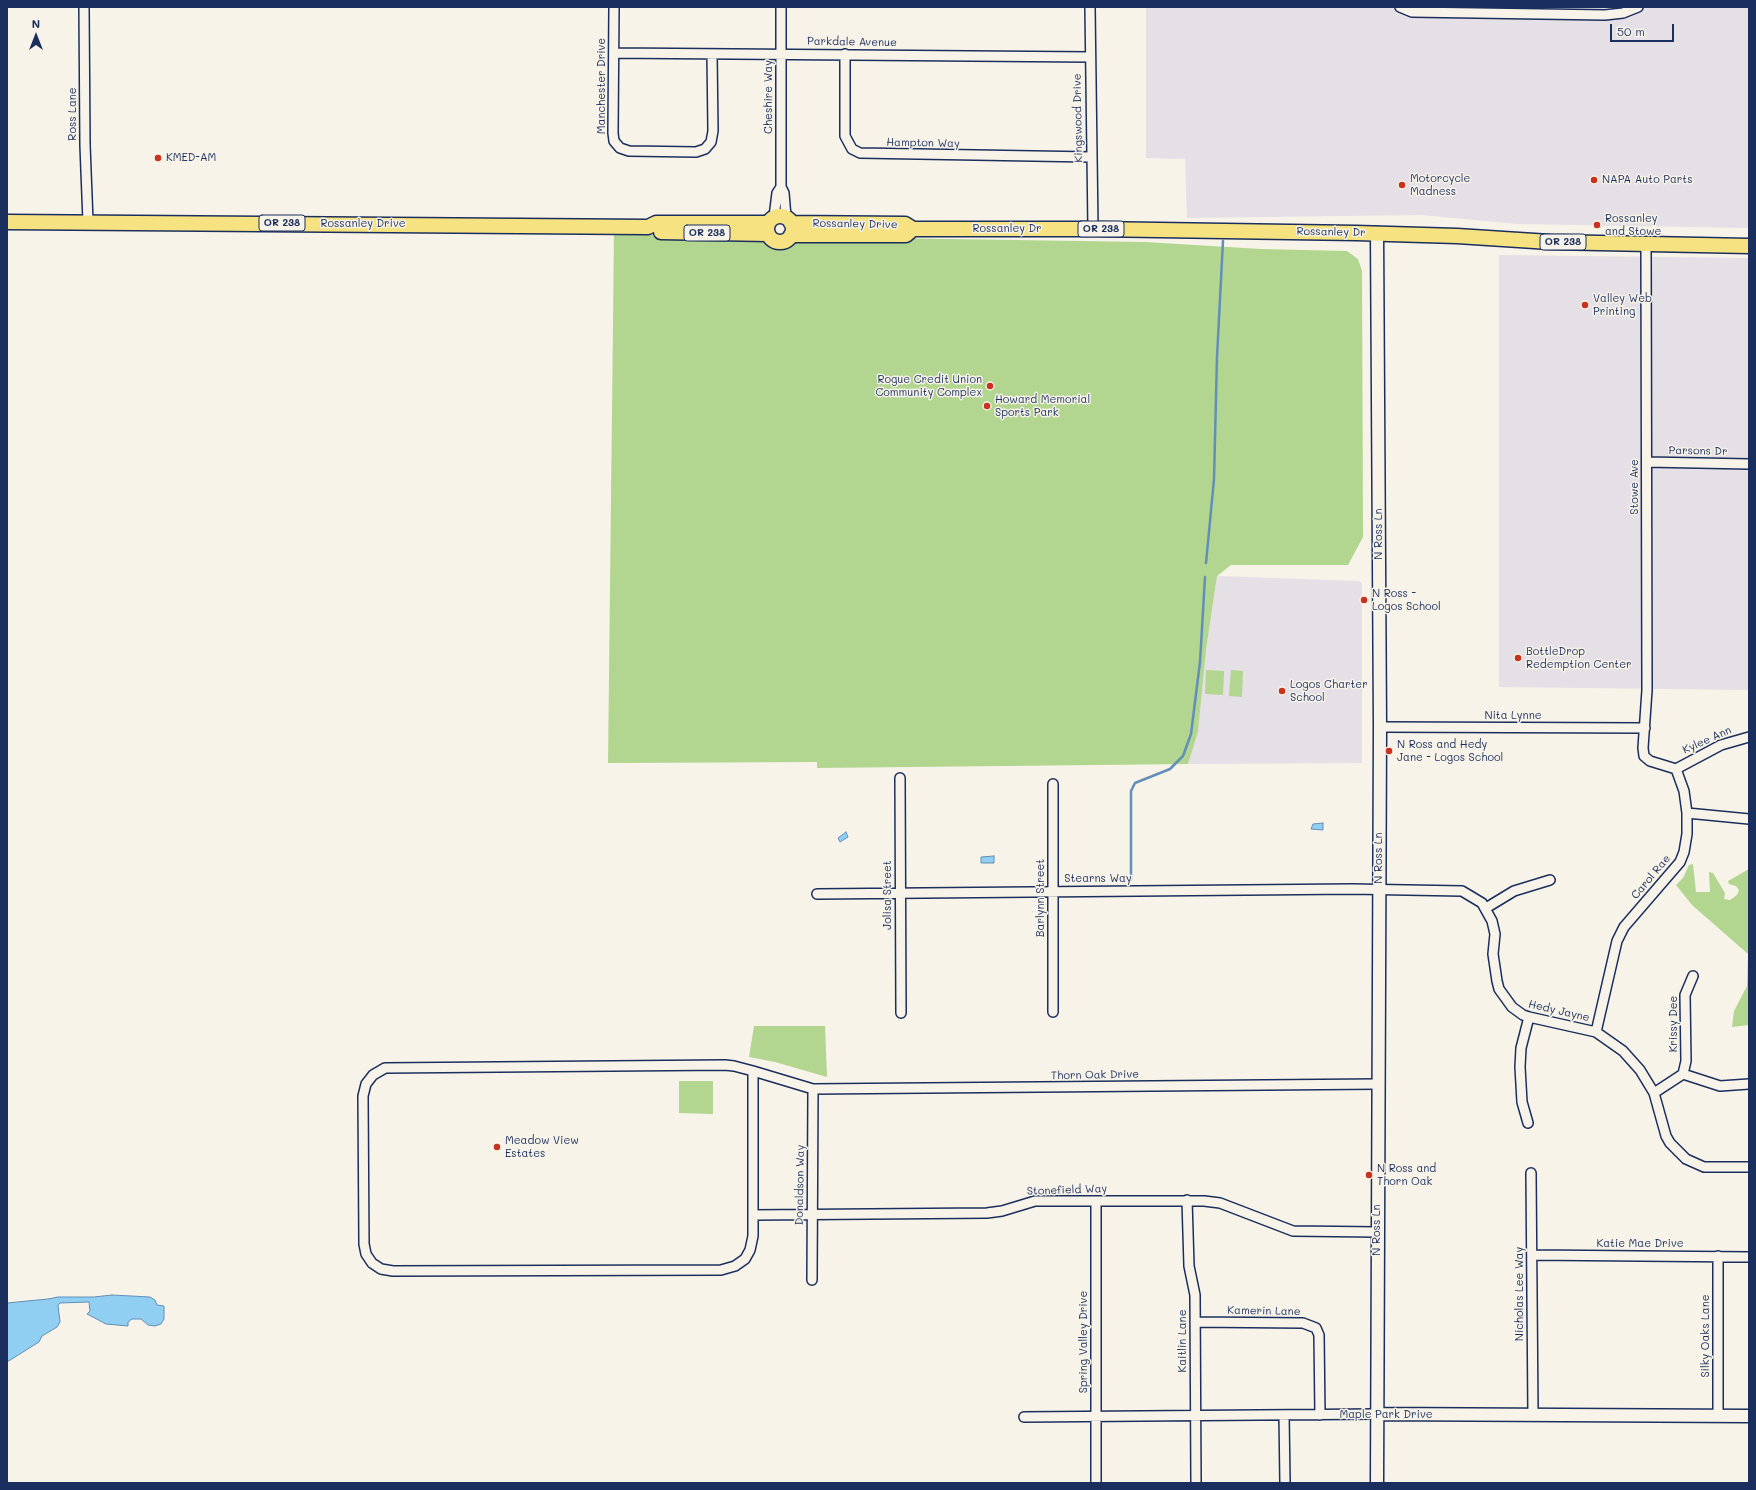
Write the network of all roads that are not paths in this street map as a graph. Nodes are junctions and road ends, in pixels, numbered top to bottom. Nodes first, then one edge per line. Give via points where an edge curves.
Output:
1 (84, 7) edge
2 (614, 7) edge
3 (781, 7) edge
4 (1090, 7) edge
5 (1400, 7) edge
6 (1638, 7) edge
7 (614, 53) junction
8 (781, 53) junction
9 (712, 54) junction
10 (845, 54) junction
11 (1090, 57) junction
12 (1091, 157) junction
13 (7, 222) edge
14 (88, 222) junction
15 (780, 225) junction
16 (913, 229) joint
17 (1093, 229) junction
18 (1377, 233) junction
19 (1646, 245) junction
20 (1749, 246) edge
21 (1647, 462) junction
22 (1749, 464) edge
23 (1380, 727) junction
24 (1645, 728) junction
25 (1749, 737) edge
26 (1676, 769) junction
27 (900, 778) dead end
28 (1053, 784) dead end
29 (1687, 813) junction
30 (1749, 820) edge
31 (1550, 880) dead end
32 (1379, 889) junction
33 (1052, 891) junction
34 (899, 893) junction
35 (817, 894) dead end
36 (1486, 908) junction
37 (1693, 976) dead end
38 (901, 1012) dead end
39 (1053, 1012) dead end
40 (1529, 1017) junction
41 (1596, 1032) junction
42 (753, 1071) junction
43 (1683, 1074) junction
44 (1378, 1084) junction
45 (1749, 1084) edge
46 (813, 1089) junction
47 (1654, 1093) junction
48 (1528, 1123) dead end
49 (1749, 1167) edge
50 (1531, 1173) dead end
51 (1187, 1200) junction
52 (1096, 1201) junction
53 (812, 1214) junction
54 (753, 1215) junction
55 (1377, 1232) junction
56 (1532, 1255) junction
57 (1718, 1256) junction
58 (1749, 1257) edge
59 (812, 1280) dead end
60 (1195, 1322) junction
61 (1320, 1414) junction
62 (1377, 1414) junction
63 (1195, 1415) junction
64 (1284, 1415) junction
65 (1533, 1415) junction
66 (1024, 1416) dead end
67 (1096, 1416) junction
68 (1718, 1416) junction
69 (1749, 1416) edge
70 (1096, 1483) edge
71 (1196, 1483) edge
72 (1285, 1483) edge
73 (1377, 1483) edge

1 - 14 street, Ross Lane
2 - 7 street, Manchester Drive
3 - 8 street, Cheshire Way
4 - 11 street, Kingswood Drive
5 - 6 street via 1412,12 1605,15 1623,13
7 - 9 street, Parkdale Avenue
7 - 9 street, Manchester Drive via 614,141 620,148 629,151 696,152 705,149 711,142 713,131
8 - 9 street, Parkdale Avenue
8 - 10 street, Parkdale Avenue
8 - 15 street, Cheshire Way via 780,187 784,193
10 - 11 street, Parkdale Avenue
10 - 12 street, Hampton Way via 845,136 852,149 860,153
11 - 12 street, Kingswood Drive
12 - 17 street, Kingswood Drive
13 - 14 main road, Rossanley Drive / OR 238
14 - 15 main road, Rossanley Drive / OR 238 via 648,227 656,223
15 - 16 main road, Rossanley Drive / OR 238 via 906,235
16 - 17 main road, Rossanley Dr / OR 238
17 - 18 main road, Rossanley Dr / OR 238
18 - 19 main road, Rossanley Dr / OR 238
18 - 23 main road, N Ross Ln
19 - 20 main road, Rossanley Dr / OR 238
19 - 21 street, Stowe Ave
21 - 22 street, Parsons Dr
21 - 24 street, Stowe Ave
23 - 24 street, Nita Lynne
23 - 32 main road, N Ross Ln
24 - 26 street via 1644,756 1650,761
25 - 26 street, Kylee Ann via 1721,745
26 - 29 street, Carol Rae via 1684,791
27 - 34 street, Jolisa Street
28 - 33 street, Barlynn Street
29 - 30 street
29 - 41 street, Carol Rae via 1686,842 1680,862 1624,927 1617,941
31 - 36 street via 1514,891
32 - 33 street, Stearns Way
32 - 36 street, Hedy Jayne via 1462,891 1475,897
32 - 44 main road, N Ross Ln
33 - 34 street, Stearns Way
33 - 39 street, Barlynn Street
34 - 35 street, Stearns Way
34 - 38 street, Jolisa Street
36 - 40 street, Hedy Jayne via 1495,934 1493,954 1499,989 1512,1007
37 - 43 street, Krissy Dee via 1685,995 1686,1062
40 - 41 street, Hedy Jayne
40 - 48 street via 1520,1068 1522,1102
41 - 47 street, Hedy Jayne via 1628,1056
42 - 46 street, Thorn Oak Drive
42 - 54 street, Thorn Oak Drive
42 - 54 street, Thorn Oak Drive via 725,1065 385,1068 373,1075 366,1084 363,1096 364,1244 366,1254 372,1263 381,1269 393,1271 720,1270 735,1266 745,1259 753,1236
43 - 45 street via 1720,1086
43 - 47 street
44 - 46 street, Thorn Oak Drive
44 - 55 main road, N Ross Ln
46 - 53 street, Donaldson Way
47 - 49 street, Hedy Jayne via 1666,1136 1674,1149 1686,1160 1704,1167
50 - 56 street, Nicholas Lee Way
51 - 52 street, Stonefield Way
51 - 55 street, Stonefield Way via 1220,1203 1293,1231
51 - 60 street, Kaitlin Lane via 1189,1266 1195,1295
52 - 53 street, Stonefield Way via 1034,1201 987,1213
52 - 67 street, Spring Valley Drive
53 - 54 street, Stonefield Way
53 - 59 street, Donaldson Way
55 - 62 main road, N Ross Ln
56 - 57 street, Katie Mae Drive
56 - 65 street, Nicholas Lee Way
57 - 58 street, Katie Mae Drive
57 - 68 street, Silky Oaks Lane
60 - 61 street, Kamerin Lane via 1303,1322 1316,1328 1320,1335
60 - 63 street, Kaitlin Lane
61 - 62 street, Maple Park Drive
61 - 64 street, Maple Park Drive
62 - 65 main road, Maple Park Drive
62 - 73 main road, N Ross Ln
63 - 64 street, Maple Park Drive
63 - 67 street, Maple Park Drive
63 - 71 street, Kaitlin Lane
64 - 72 street
65 - 68 main road, Maple Park Drive
66 - 67 street, Maple Park Drive
67 - 70 street, Spring Valley Drive
68 - 69 main road, Maple Park Drive

